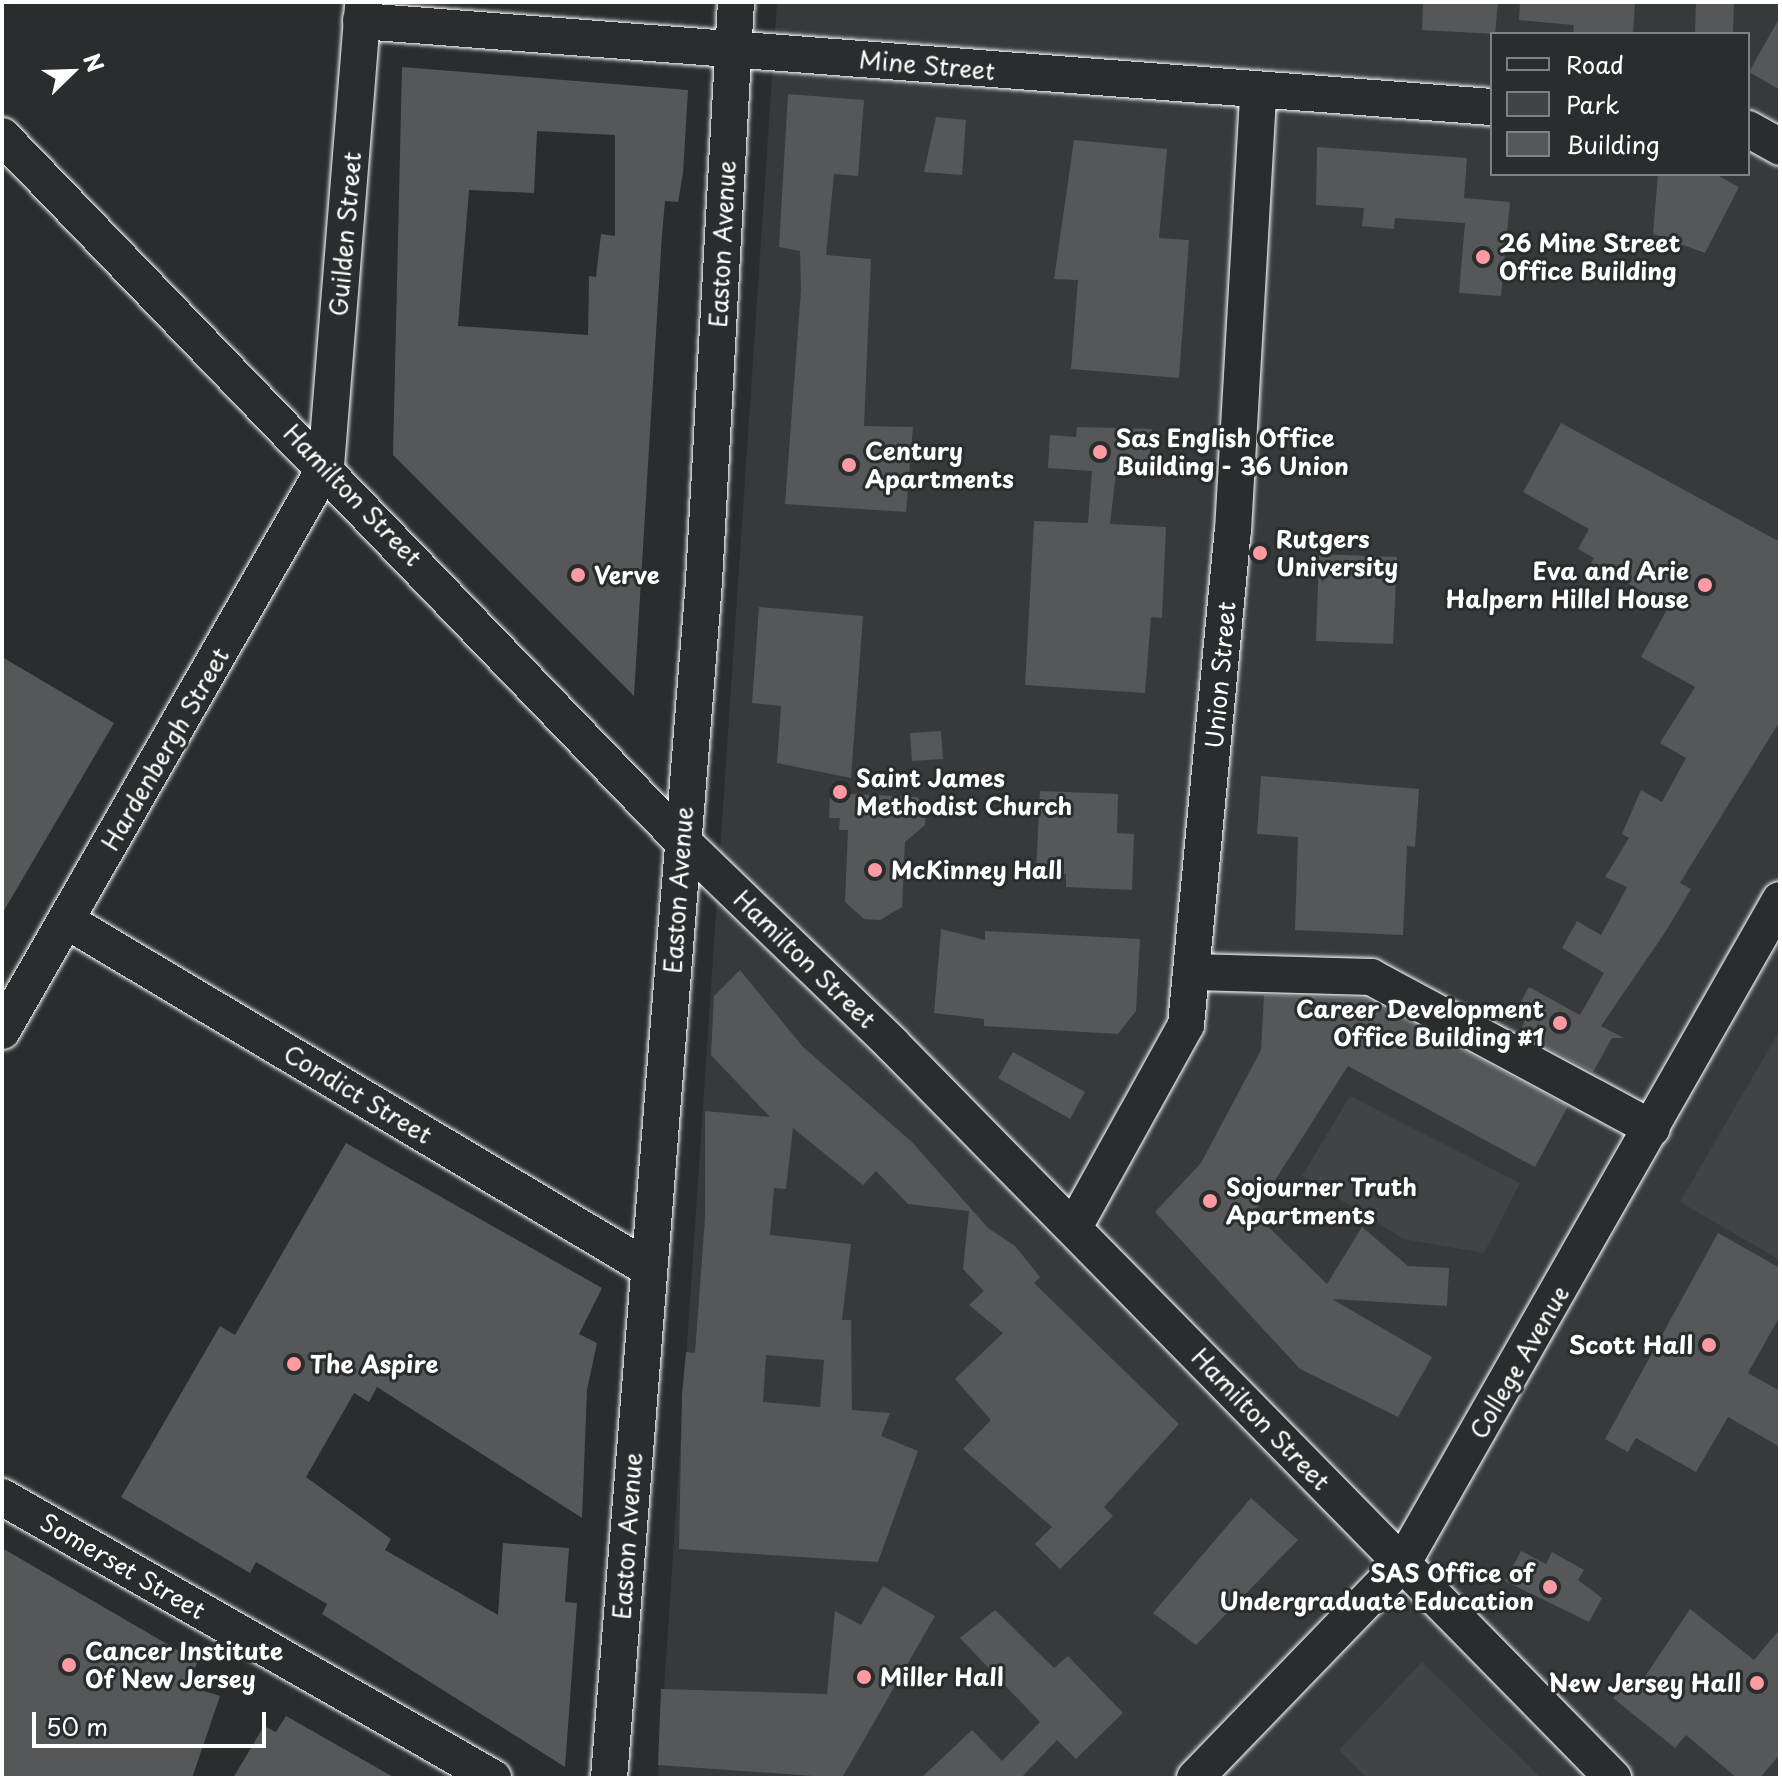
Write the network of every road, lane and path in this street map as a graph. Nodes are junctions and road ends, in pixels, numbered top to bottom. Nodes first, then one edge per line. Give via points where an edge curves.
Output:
1 (736, 2) edge
2 (362, 12) edge
3 (731, 48) junction
4 (1258, 94) junction
5 (1490, 107) edge
6 (1750, 130) edge
7 (2, 136) edge
8 (1780, 147) edge
9 (326, 466) junction
10 (681, 840) junction
11 (1780, 900) edge
12 (67, 921) junction
13 (1194, 972) junction
14 (2, 1031) edge
15 (1652, 1128) junction
16 (1074, 1227) junction
17 (648, 1268) junction
18 (2, 1497) edge
19 (1402, 1564) junction
20 (493, 1778) edge
21 (609, 1778) edge
22 (1195, 1778) edge
23 (1613, 1778) edge

1 - 3 street, Easton Avenue
2 - 3 street, Mine Street
2 - 9 street, Guilden Street
3 - 4 street, Mine Street
3 - 10 street, Easton Avenue via 704,581
4 - 5 street, Mine Street
4 - 13 street, Union Street via 1233,531
6 - 8 street
7 - 9 street, Hamilton Street
9 - 10 street, Hamilton Street
9 - 12 street, Hardenbergh Street
10 - 16 street, Hamilton Street
10 - 17 street, Easton Avenue
11 - 15 street, College Avenue
12 - 14 street, Hardenbergh Street
12 - 17 street, Condict Street
13 - 15 street via 1371,977
13 - 16 street, Union Street via 1186,1025
15 - 19 street, College Avenue
16 - 19 street, Hamilton Street
17 - 21 street, Easton Avenue
18 - 20 street, Somerset Street
19 - 22 street, College Avenue
19 - 23 street, Hamilton Street

